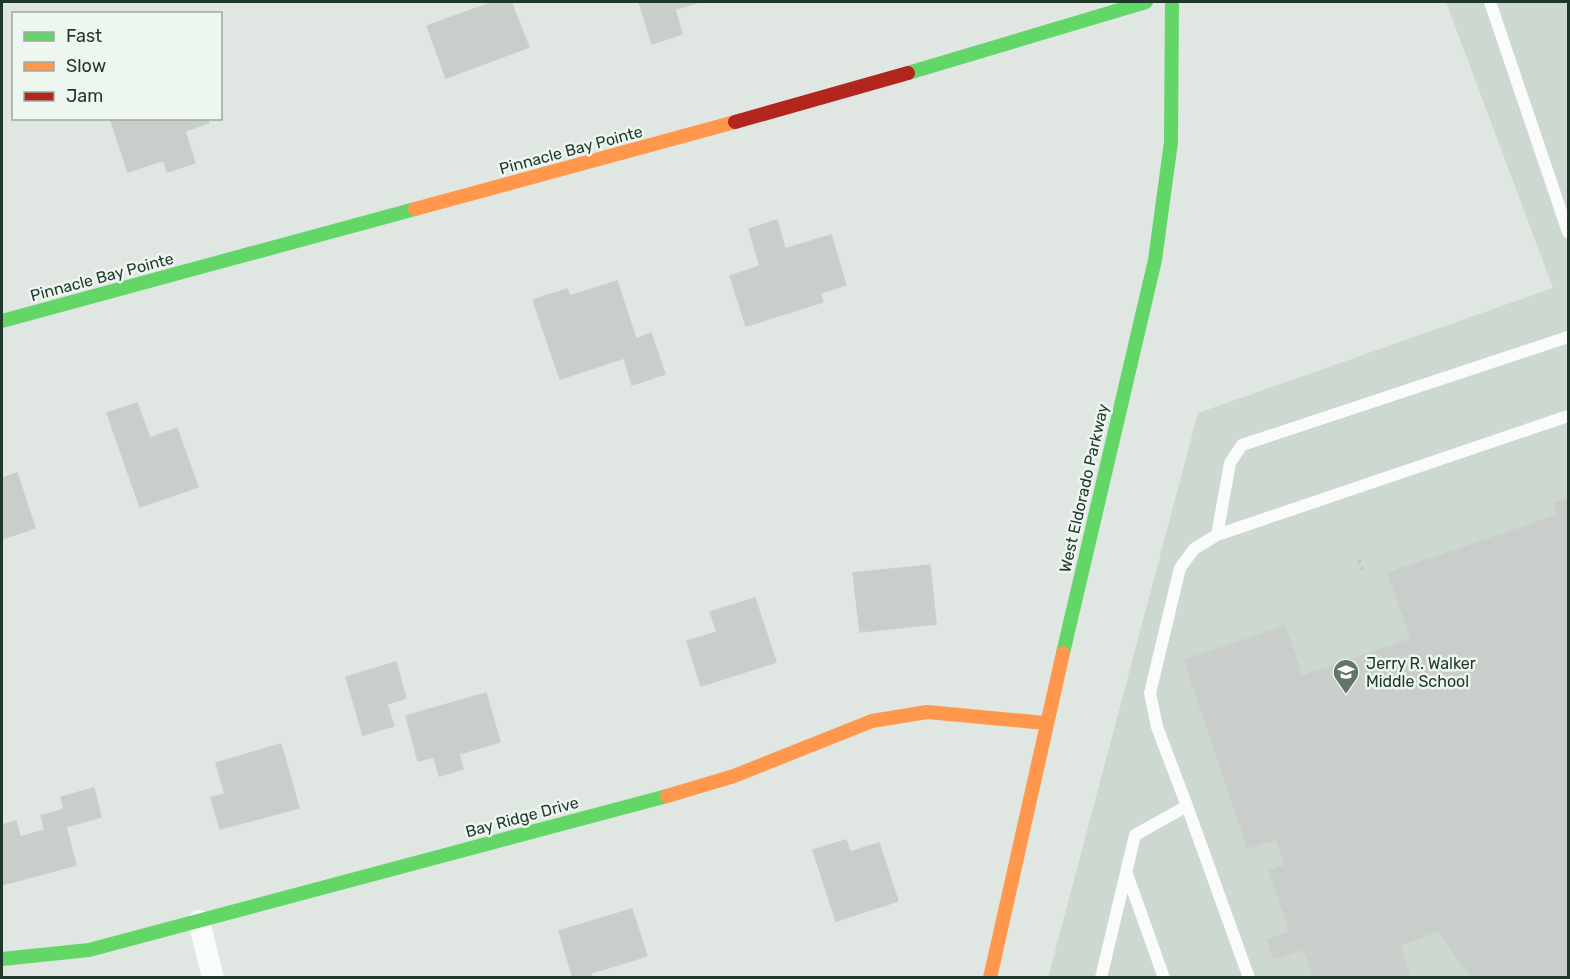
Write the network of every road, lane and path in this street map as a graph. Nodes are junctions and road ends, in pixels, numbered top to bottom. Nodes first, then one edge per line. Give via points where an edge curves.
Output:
1 (1146, 2) edge
2 (1172, 2) edge
3 (1490, 2) edge
4 (1569, 232) edge
5 (2, 321) edge
6 (1569, 337) edge
7 (1569, 416) edge
8 (1217, 535) junction
9 (1359, 560) dead end
10 (1363, 573) dead end
11 (1046, 723) junction
12 (1188, 806) junction
13 (1126, 873) junction
14 (199, 921) junction
15 (2, 959) edge
16 (213, 978) edge
17 (990, 978) edge
18 (1101, 978) edge
19 (1164, 978) edge
20 (1249, 978) edge

1 - 5 street, Pinnacle Bay Pointe via 812,101
2 - 11 street, West Eldorado Parkway via 1171,142 1155,260
3 - 4 lane
6 - 8 lane via 1242,446 1230,463
7 - 8 lane
8 - 12 lane via 1194,549 1179,568 1150,693 1157,727
9 - 10 path
11 - 14 street, Bay Ridge Drive via 927,712 872,721 723,779
11 - 17 street, West Eldorado Parkway
12 - 13 lane via 1135,835
12 - 20 lane
13 - 18 lane
13 - 19 lane
14 - 15 street, Bay Ridge Drive via 89,950
14 - 16 street

